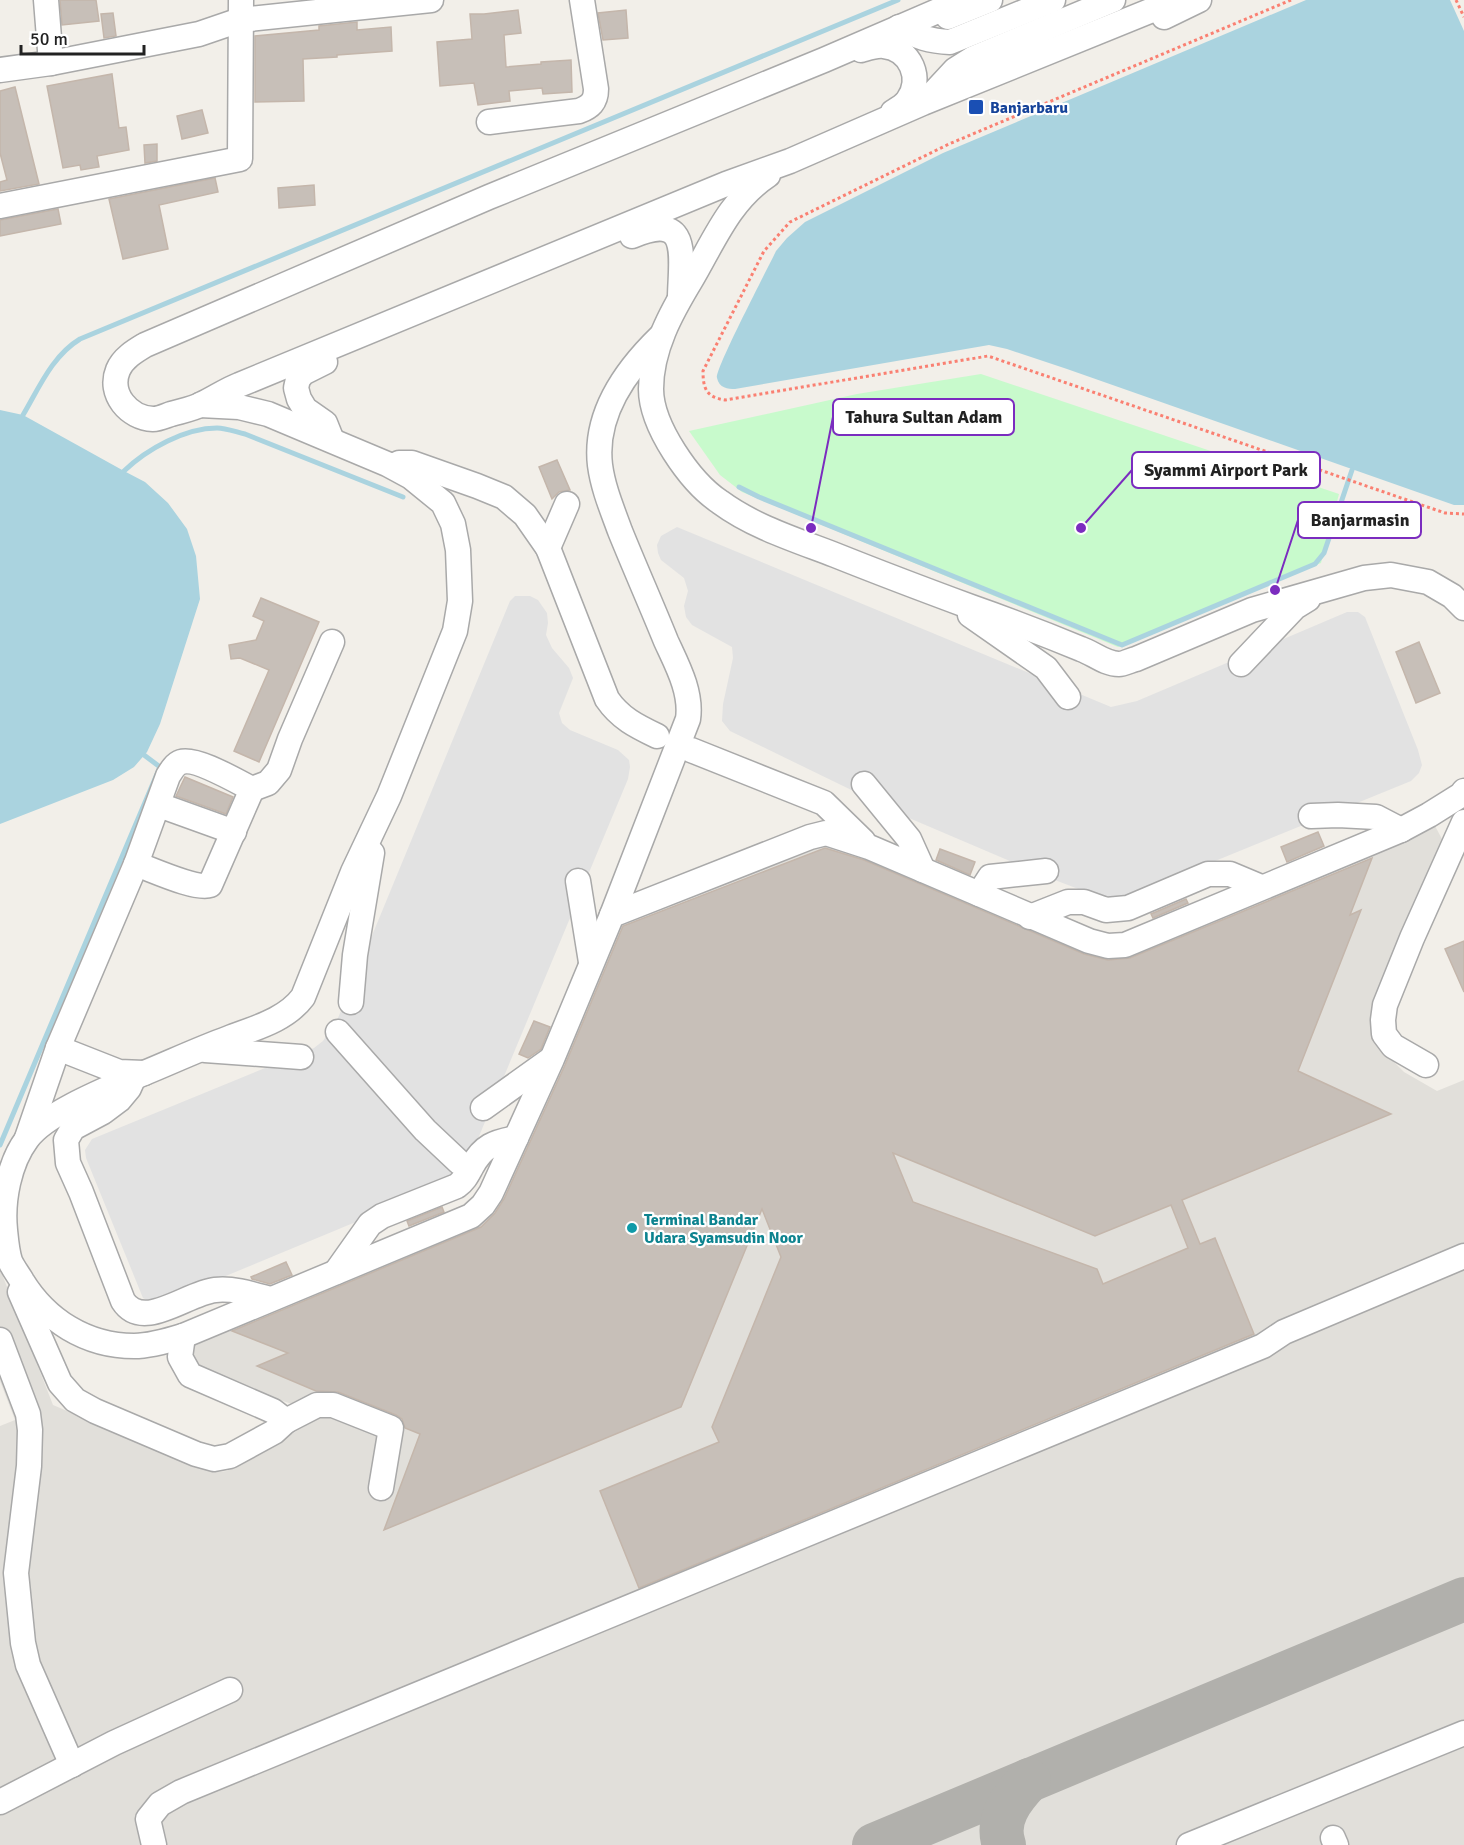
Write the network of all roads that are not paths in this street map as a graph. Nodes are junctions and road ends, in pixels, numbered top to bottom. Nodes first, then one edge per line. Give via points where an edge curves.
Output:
1 (46, 0) edge
2 (431, 0) edge
3 (582, 0) edge
4 (963, 0) edge
5 (990, 0) edge
6 (1023, 0) edge
7 (1053, 0) edge
8 (1083, 0) edge
9 (1113, 0) edge
10 (1143, 0) edge
11 (1177, 0) edge
12 (1199, 0) edge
13 (241, 10) edge
14 (899, 27) junction
15 (824, 60) junction
16 (51, 63) junction
17 (0, 70) edge
18 (923, 103) junction
19 (881, 121) junction
20 (489, 122) dead end
21 (790, 161) junction
22 (0, 206) edge
23 (681, 298) junction
24 (660, 337) junction
25 (200, 405) junction
26 (332, 441) junction
27 (387, 464) junction
28 (567, 504) dead end
29 (548, 548) junction
30 (1329, 587) junction
31 (949, 599) junction
32 (1464, 608) edge
33 (332, 642) dead end
34 (1241, 664) dead end
35 (1068, 697) dead end
36 (657, 736) dead end
37 (691, 750) dead end
38 (864, 784) dead end
39 (252, 789) junction
40 (1463, 794) edge
41 (389, 796) junction
42 (159, 805) junction
43 (1429, 815) junction
44 (1311, 816) dead end
45 (1464, 822) edge
46 (1401, 830) junction
47 (234, 832) junction
48 (869, 847) junction
49 (136, 864) junction
50 (1444, 866) junction
51 (923, 870) junction
52 (1046, 871) dead end
53 (578, 881) dead end
54 (1261, 887) junction
55 (979, 894) junction
56 (612, 915) junction
57 (1030, 917) junction
58 (592, 963) junction
59 (351, 1002) dead end
60 (338, 1032) dead end
61 (58, 1048) junction
62 (199, 1049) junction
63 (301, 1057) dead end
64 (552, 1059) junction
65 (1426, 1065) dead end
66 (139, 1076) junction
67 (483, 1108) dead end
68 (27, 1138) junction
69 (516, 1138) junction
70 (459, 1162) dead end
71 (1464, 1256) edge
72 (10, 1261) junction
73 (336, 1272) junction
74 (270, 1299) junction
75 (183, 1336) junction
76 (0, 1340) edge
77 (286, 1421) junction
78 (381, 1488) dead end
79 (230, 1690) dead end
80 (1464, 1733) edge
81 (72, 1765) junction
82 (0, 1802) edge
83 (154, 1845) edge
84 (1189, 1845) edge

1 - 16 street
2 - 13 street
3 - 20 street via 596,89 592,105 579,111
4 - 14 street
5 - 14 street via 931,23
6 - 14 street via 947,31
7 - 14 street via 950,42 932,41
8 - 18 street via 969,47 948,62
9 - 18 street via 974,58 955,70
10 - 18 street via 980,69
11 - 18 street
12 - 18 street via 969,97
13 - 16 street via 199,34
13 - 22 street via 240,159
14 - 15 street
15 - 19 street via 885,46 907,57 913,67 914,87 907,102
15 - 25 street via 290,281 133,352 117,371 120,399 142,417 156,419
16 - 17 street
18 - 19 street
19 - 21 street
21 - 23 street via 754,184 734,206
21 - 25 street via 726,183 220,393
23 - 24 street
23 - 26 street via 682,253 674,233 663,228 642,231 303,373 296,388 299,399 305,409 325,423
24 - 31 street via 651,390 655,415 662,432 705,490 742,516 784,536
24 - 56 street via 639,358 613,397 605,418 600,464 607,494 690,707
25 - 26 street via 239,407 268,414
26 - 27 street
27 - 29 street via 412,463 504,497 525,515
27 - 41 street via 411,477 443,503 453,524 460,573 455,631
28 - 29 street
29 - 36 street via 607,699 625,720
30 - 31 street via 1252,610 1119,664
30 - 32 street via 1391,575 1428,582
30 - 34 street via 1295,607
31 - 35 street via 1046,668
33 - 39 street via 279,770 268,783
37 - 48 street via 824,803
38 - 51 street via 909,839
39 - 42 street via 193,762 182,762 168,776
39 - 47 street
40 - 43 street
41 - 59 street via 370,861
41 - 62 street via 296,1007
42 - 47 street
42 - 49 street
43 - 46 street
43 - 50 street via 1442,824 1448,840
44 - 46 street via 1376,817
45 - 50 street
46 - 54 street
47 - 49 street via 210,885 204,888
48 - 51 street
48 - 56 street via 826,832
49 - 61 street
50 - 65 street via 1385,1005 1383,1020 1384,1034 1393,1046
51 - 55 street
52 - 55 street via 990,878
53 - 58 street
54 - 57 street via 1230,874 1208,874 1128,908 1106,910 1084,902 1068,902
54 - 57 street via 1125,945 1098,944
55 - 57 street
56 - 58 street
58 - 64 street
60 - 70 street via 425,1130
61 - 66 street
61 - 68 street
62 - 63 street
62 - 66 street
64 - 67 street
64 - 69 street
66 - 68 street via 102,1090 51,1119
66 - 74 street via 103,1112 73,1128 66,1140 68,1163 128,1310 154,1313 216,1290 236,1290
68 - 72 street via 5,1193
69 - 73 street via 493,1142 477,1156 465,1180 457,1186 370,1224
69 - 73 street via 490,1193 471,1216
71 - 83 street via 1284,1332 1263,1346 181,1792 160,1804 148,1819
72 - 75 street via 46,1313 88,1337 135,1346
72 - 77 street via 46,1355 60,1383 75,1400 214,1459 230,1456
73 - 74 street
74 - 75 street
75 - 77 street via 180,1356 190,1375 273,1410
76 - 81 street via 28,1414 30,1430 16,1573 23,1642 28,1665
77 - 78 street via 317,1405 333,1405 391,1428
79 - 81 street
80 - 84 street
81 - 82 street

